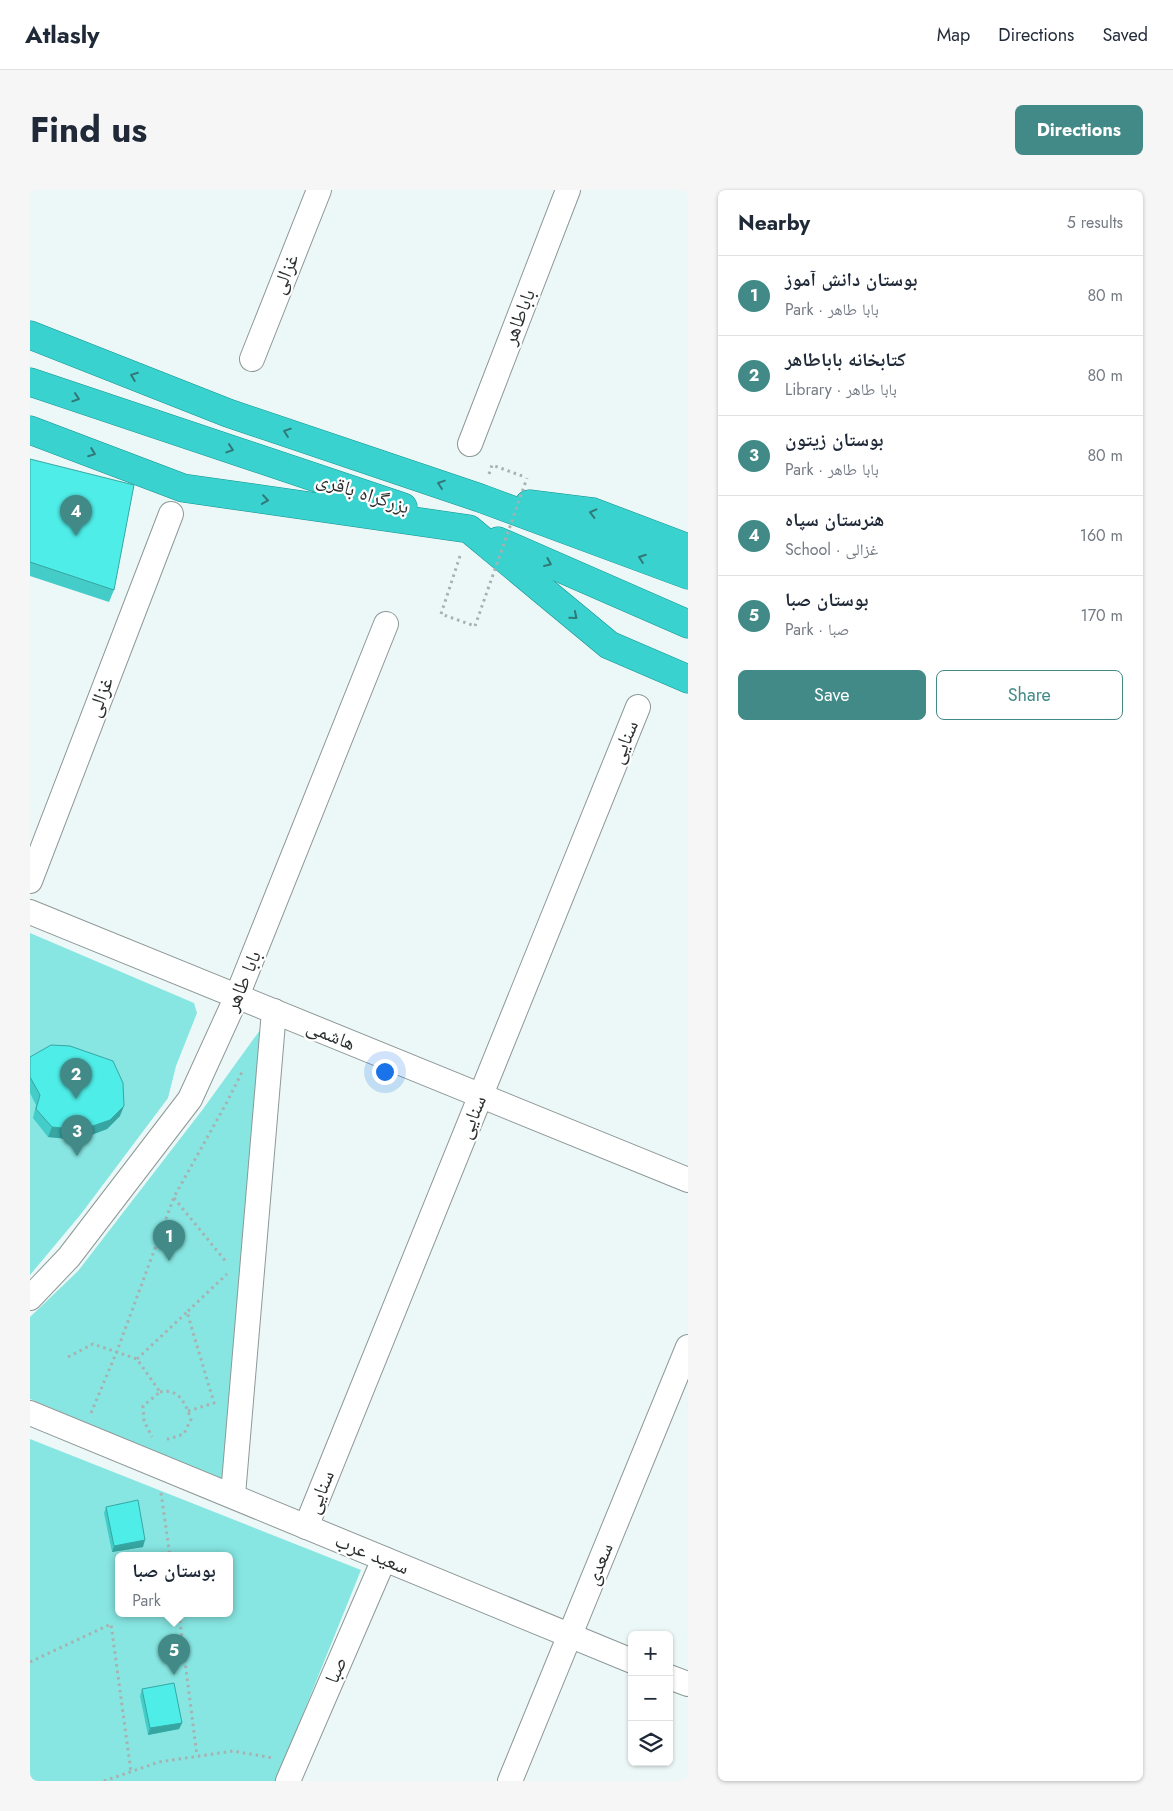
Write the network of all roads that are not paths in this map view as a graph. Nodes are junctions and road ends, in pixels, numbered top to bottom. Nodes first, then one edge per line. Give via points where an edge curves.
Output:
1 (319, 190) edge
2 (568, 190) edge
3 (30, 335) edge
4 (252, 359) dead end
5 (30, 382) edge
6 (30, 430) edge
7 (470, 444) dead end
8 (480, 498) junction
9 (171, 514) dead end
10 (469, 529) junction
11 (688, 548) edge
12 (688, 575) edge
13 (386, 624) dead end
14 (688, 624) edge
15 (688, 679) edge
16 (638, 707) dead end
17 (30, 881) edge
18 (30, 912) edge
19 (237, 996) junction
20 (274, 1011) junction
21 (481, 1096) junction
22 (688, 1180) edge
23 (30, 1298) edge
24 (688, 1347) edge
25 (30, 1413) edge
26 (233, 1496) junction
27 (306, 1527) junction
28 (384, 1559) junction
29 (570, 1636) junction
30 (628, 1659) edge
31 (673, 1678) edge
32 (688, 1684) edge
33 (292, 1771) edge
34 (510, 1781) edge

1 - 4 street, غزالی
2 - 7 street, باباطاهر
8 -> 3 highway, بزرگراه باقری via 228,413
5 -> 10 highway, بزرگراه باقری
6 -> 10 highway via 183,488
11 -> 8 highway via 593,512
12 -> 8 highway, بزرگراه باقری
9 - 17 street, غزالی
10 -> 14 highway, بزرگراه باقری
10 -> 15 highway via 609,646
13 - 19 street, بابا طاهر
16 - 21 street, سنایی
18 - 19 street, هاشمی
19 - 20 street, هاشمی
19 - 23 street, بابا طاهر via 190,1099 69,1257
20 - 21 street, هاشمی
20 - 26 street
21 - 22 street, هاشمی
21 - 27 street, سنایی
24 - 29 street, سعدی
25 - 26 street, سعید عرب
26 - 27 street, سعید عرب
27 - 28 street, سعید عرب
28 - 29 street, سعید عرب
28 - 33 street, صبا
29 - 30 street, سعید عرب
29 - 34 street, سعدی
31 - 32 street

